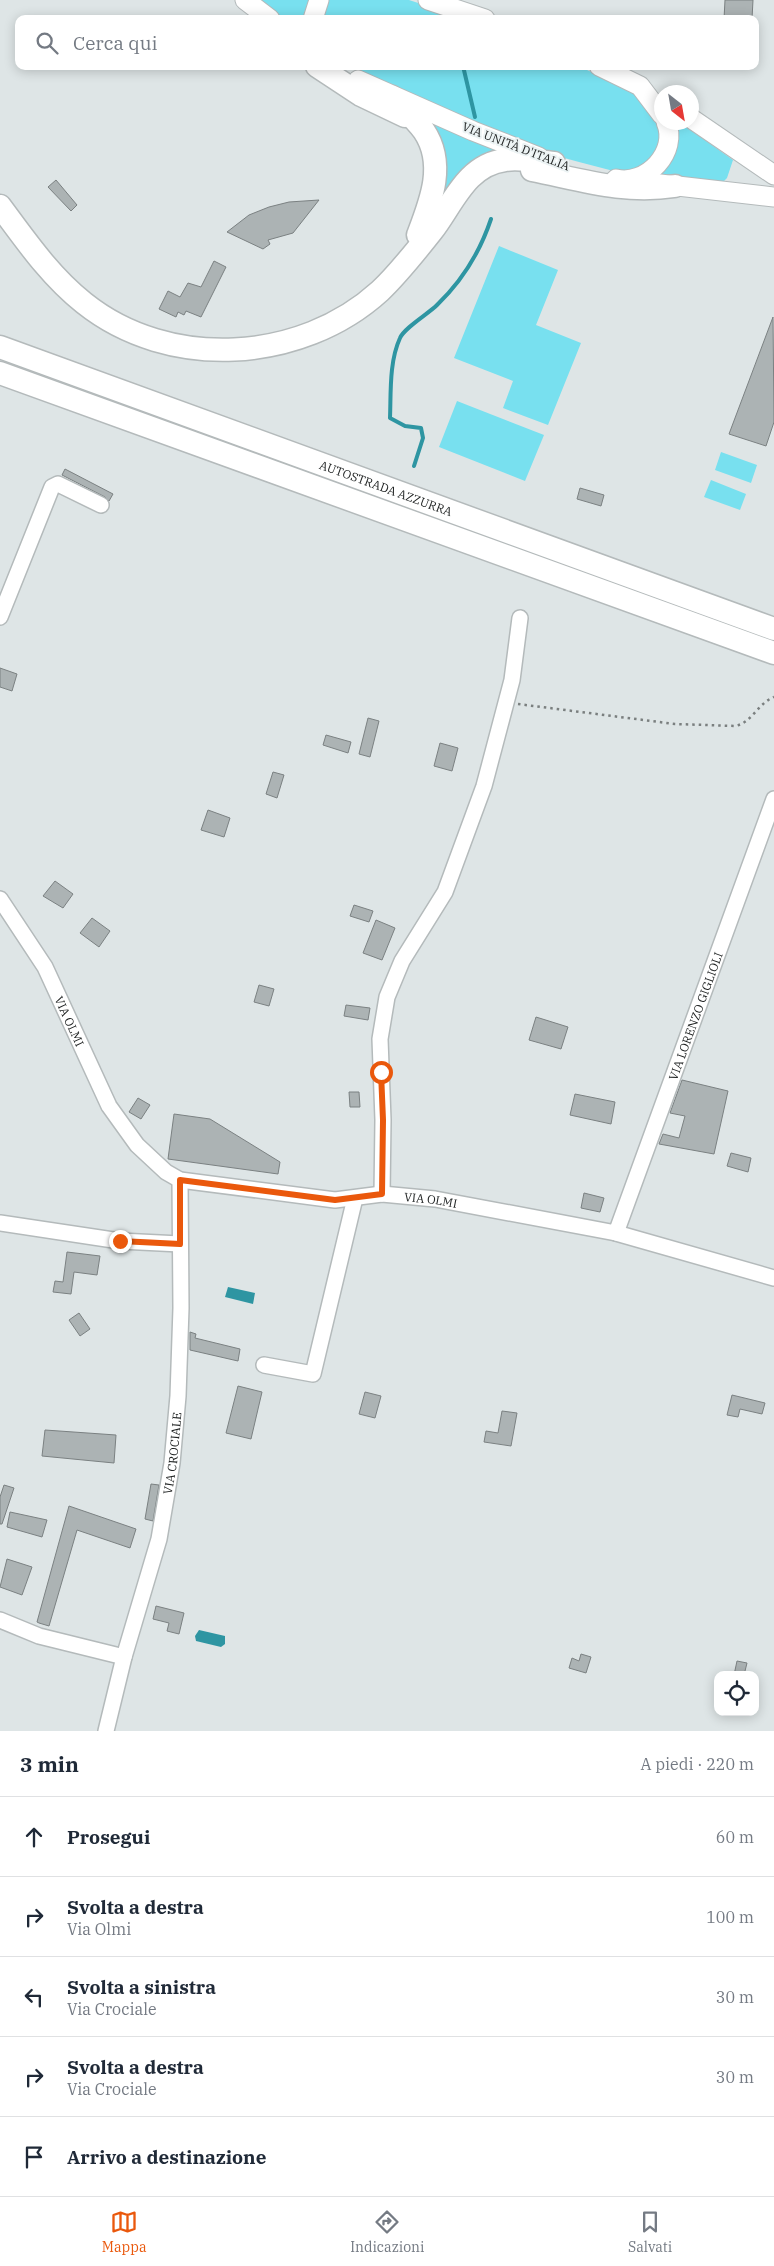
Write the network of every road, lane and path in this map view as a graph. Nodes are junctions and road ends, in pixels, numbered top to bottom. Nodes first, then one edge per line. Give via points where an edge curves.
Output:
1 (245, 0) edge
2 (319, 0) edge
3 (428, 0) edge
4 (265, 15) edge
5 (314, 15) edge
6 (474, 15) edge
7 (323, 70) edge
8 (342, 70) edge
9 (607, 70) edge
10 (640, 86) junction
11 (654, 94) edge
12 (392, 97) junction
13 (654, 104) edge
14 (416, 121) junction
15 (699, 124) edge
16 (668, 130) edge
17 (554, 163) junction
18 (774, 175) edge
19 (624, 181) junction
20 (675, 186) junction
21 (774, 197) edge
22 (0, 206) edge
23 (0, 230) edge
24 (410, 255) junction
25 (38, 258) junction
26 (0, 347) edge
27 (0, 373) edge
28 (0, 378) edge
29 (50, 392) junction
30 (101, 505) dead end
31 (0, 617) edge
32 (520, 618) dead end
33 (774, 628) edge
34 (774, 653) edge
35 (774, 697) edge
36 (507, 702) junction
37 (774, 799) edge
38 (0, 899) edge
39 (180, 1180) junction
40 (382, 1194) junction
41 (355, 1198) junction
42 (0, 1223) edge
43 (616, 1233) junction
44 (180, 1244) junction
45 (774, 1278) edge
46 (264, 1365) dead end
47 (0, 1620) edge
48 (124, 1656) junction
49 (106, 1731) edge

1 - 4 main road
2 - 5 main road
3 - 6 main road
7 - 14 highway via 360,95
8 - 12 main road, VIA UNITÀ D'ITALIA
9 - 10 main road
10 - 11 main road
10 - 13 main road
12 - 14 highway
12 - 17 main road, VIA UNITÀ D'ITALIA
14 - 24 highway via 434,149 436,176 429,208
15 - 18 main road
16 - 19 main road via 667,150 660,162 641,177
17 - 19 main road, VIA UNITÀ D'ITALIA
17 - 24 highway via 506,159 486,166 463,184 432,231
19 - 20 main road, VIA UNITÀ D'ITALIA
20 - 21 main road, VIA UNITÀ D'ITALIA
20 - 24 highway via 634,190 532,170 503,169 469,191 443,230 430,243
22 - 25 highway
23 - 25 highway
24 - 25 highway via 379,292 345,317 280,344 235,350 183,346 124,328 84,303
26 - 33 highway, AUTOSTRADA AZZURRA
27 - 29 highway, AUTOSTRADA AZZURRA
28 - 29 highway
29 - 34 highway, AUTOSTRADA AZZURRA
30 - 31 street via 66,486 58,484 52,487
32 - 36 street
35 - 36 path via 766,700 742,724 735,726 675,724
36 - 40 street via 484,786 445,892 402,961 387,997 380,1039
37 - 43 street, VIA LORENZO GIGLIOLI
38 - 39 street, VIA OLMI via 46,967 109,1106 137,1145 166,1172
39 - 41 street, VIA OLMI via 335,1200
39 - 44 street, VIA CROCIALE
40 - 41 street, VIA OLMI
40 - 43 street, VIA OLMI via 435,1199
41 - 46 street via 313,1374
42 - 44 street via 120,1241
43 - 45 street, VIA OLMI
44 - 48 street, VIA CROCIALE via 178,1396 172,1463 160,1539
47 - 48 street via 39,1636
48 - 49 street, VIA CROCIALE

